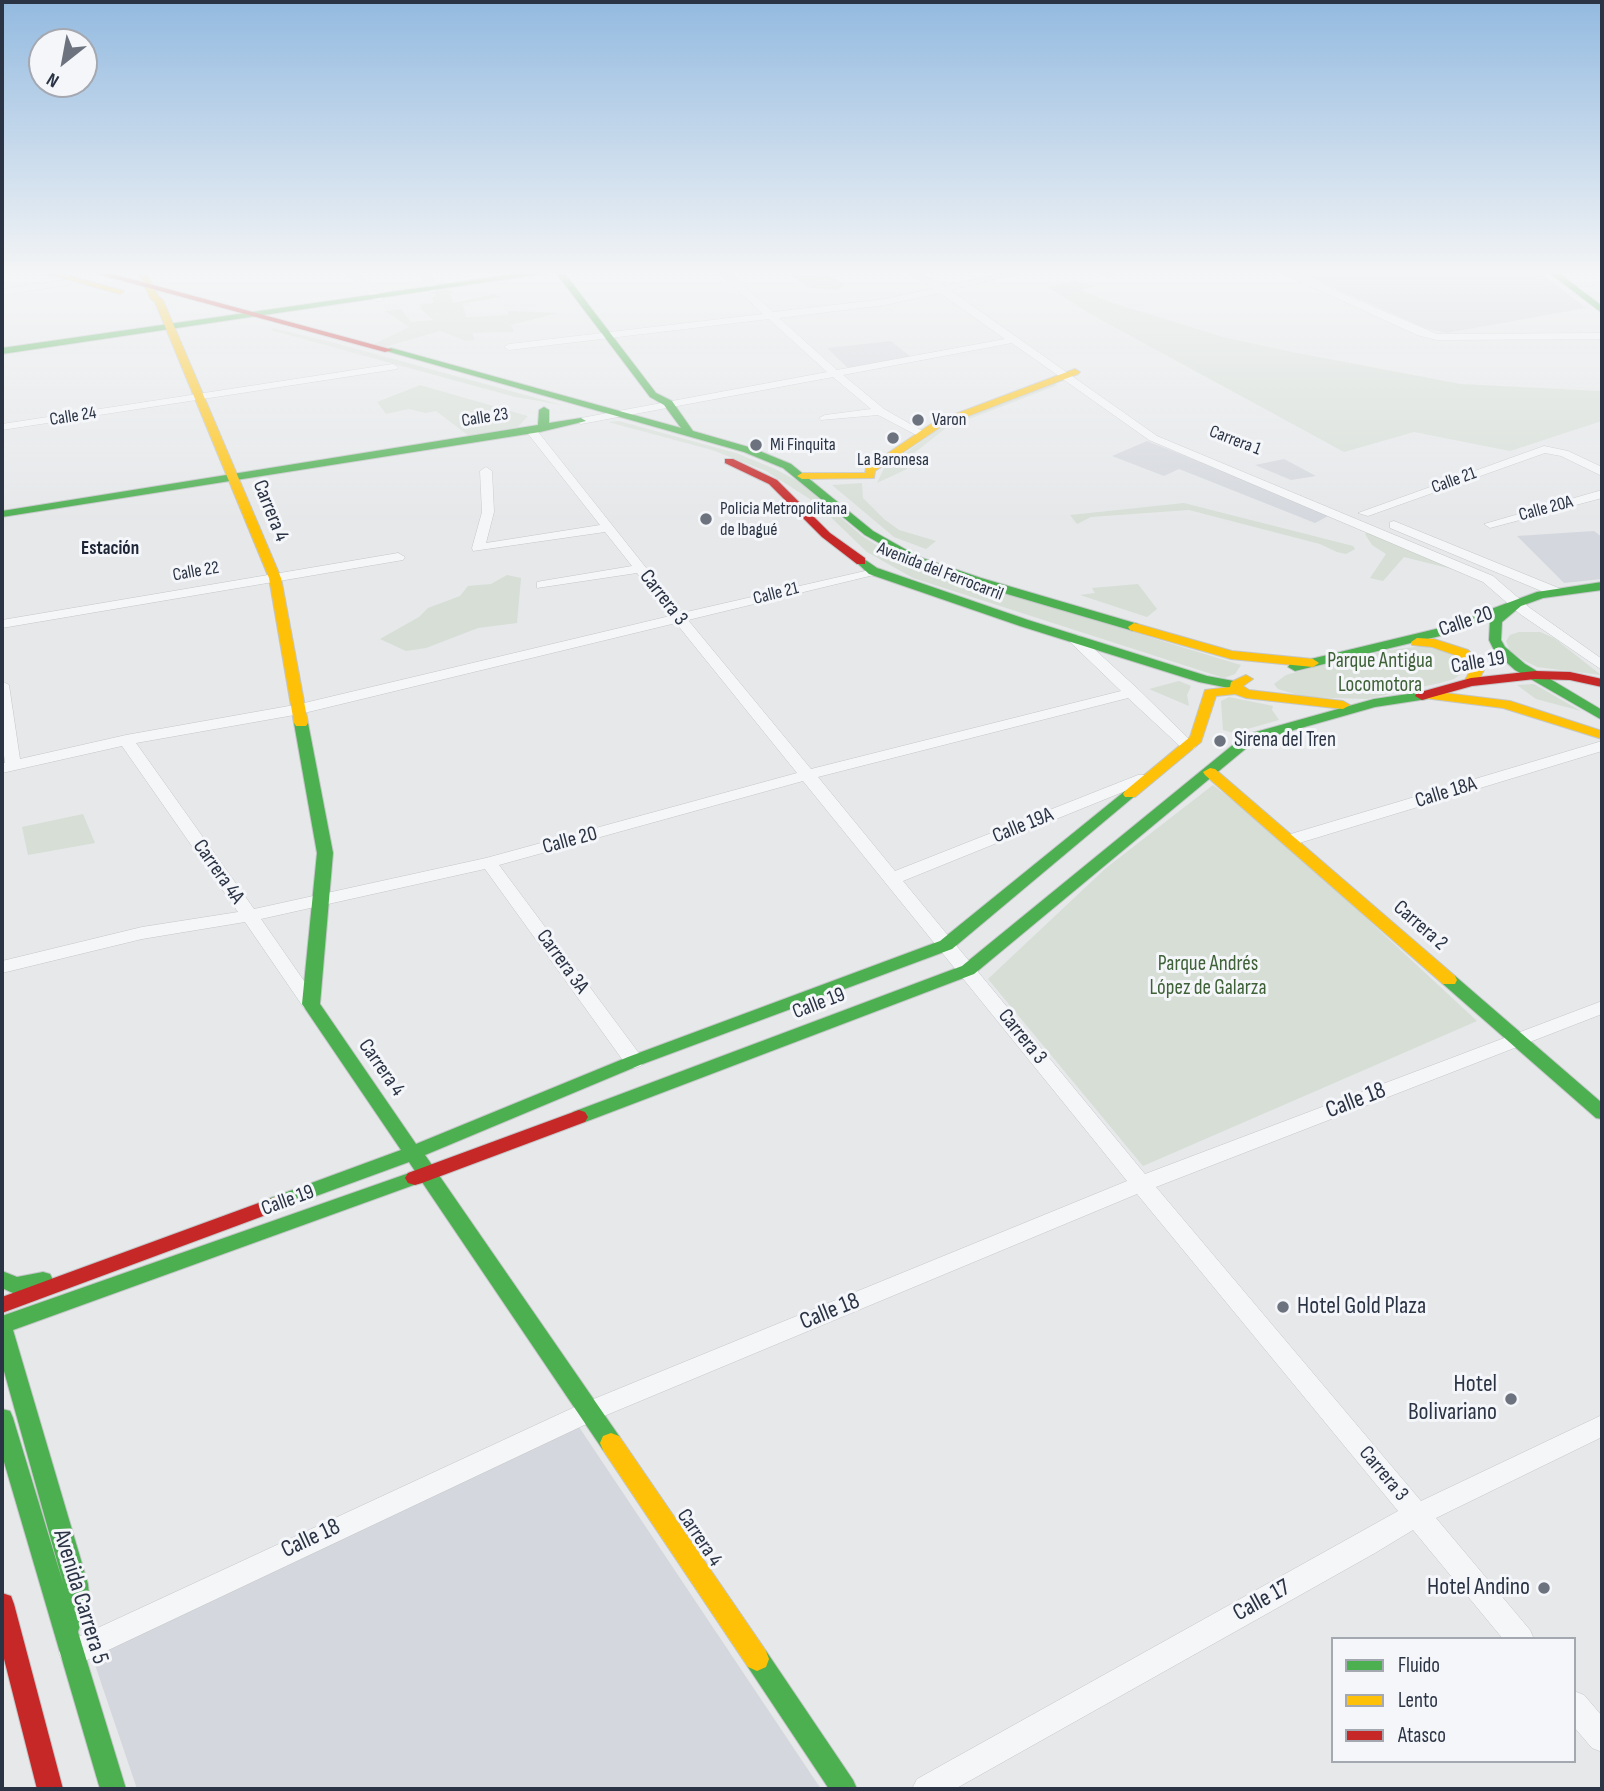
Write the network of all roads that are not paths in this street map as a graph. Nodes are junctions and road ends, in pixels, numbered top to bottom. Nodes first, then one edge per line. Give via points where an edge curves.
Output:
1 (183, 358) edge
2 (357, 358) edge
3 (412, 358) edge
4 (633, 358) edge
5 (818, 358) edge
6 (915, 358) edge
7 (1043, 358) edge
8 (1047, 358) edge
9 (393, 368) junction
10 (833, 372) junction
11 (1070, 374) junction
12 (200, 397) junction
13 (667, 403) junction
14 (544, 410) junction
15 (880, 411) junction
16 (614, 413) junction
17 (825, 418) dead end
18 (581, 421) junction
19 (2, 428) edge
20 (535, 429) junction
21 (688, 431) junction
22 (922, 435) junction
23 (486, 471) dead end
24 (1602, 472) edge
25 (802, 476) junction
26 (234, 478) junction
27 (1602, 494) edge
28 (1364, 513) junction
29 (2, 514) edge
30 (1490, 524) dead end
31 (608, 528) junction
32 (398, 557) dead end
33 (640, 569) junction
34 (873, 571) junction
35 (275, 578) junction
36 (542, 585) dead end
37 (1602, 586) edge
38 (1556, 592) junction
39 (1517, 604) junction
40 (679, 618) junction
41 (2, 624) edge
42 (1074, 639) junction
43 (1404, 643) junction
44 (1313, 663) junction
45 (1602, 666) edge
46 (1535, 675) junction
47 (1471, 682) junction
48 (1602, 683) edge
49 (2, 685) edge
50 (1240, 685) junction
51 (1207, 686) junction
52 (1133, 692) junction
53 (1429, 695) junction
54 (1374, 704) junction
55 (300, 709) junction
56 (1602, 716) edge
57 (1602, 735) edge
58 (126, 740) junction
59 (1188, 746) junction
60 (1602, 746) edge
61 (7, 766) edge
62 (1210, 772) junction
63 (1154, 774) junction
64 (807, 775) junction
65 (1126, 797) junction
66 (1163, 810) junction
67 (1290, 840) junction
68 (489, 863) junction
69 (892, 878) junction
70 (321, 900) junction
71 (249, 916) junction
72 (946, 945) junction
73 (2, 967) edge
74 (968, 970) junction
75 (311, 1004) junction
76 (1602, 1007) edge
77 (1517, 1038) junction
78 (635, 1062) junction
79 (1602, 1113) edge
80 (414, 1152) junction
81 (390, 1162) junction
82 (429, 1173) junction
83 (1141, 1184) junction
84 (2, 1279) edge
85 (2, 1305) edge
86 (2, 1326) edge
87 (588, 1412) junction
88 (2, 1418) edge
89 (1602, 1425) edge
90 (1418, 1516) junction
91 (2, 1604) edge
92 (1518, 1637) edge
93 (70, 1641) junction
94 (9, 1664) edge
95 (1576, 1707) edge
96 (1602, 1738) edge
97 (50, 1789) edge
98 (113, 1789) edge
99 (845, 1789) edge
100 (927, 1789) edge

1 - 12 main road, Carrera 4
2 - 9 main road, Avenida del Ferrocarril
3 - 16 main road, Avenida del Ferrocarril
4 - 13 main road via 667,394
5 - 10 street
6 - 10 street, Calle 23
7 - 11 street, Carrera 1
8 - 11 street, Carrera 1
9 - 12 street, Calle 24
9 - 14 main road, Avenida del Ferrocarril
10 - 13 street, Calle 23
10 - 15 street
11 - 22 main road via 938,424
11 - 28 street, Carrera 1 via 1173,438
11 - 39 street, Carrera 1 via 1153,438 1488,579
12 - 19 street, Calle 24
12 - 26 main road, Carrera 4
13 - 16 street, Calle 23
13 - 21 main road
14 - 18 main road, Avenida del Ferrocarril
14 - 20 main road via 546,416
15 - 17 street
15 - 22 street
16 - 18 street, Calle 23
16 - 21 main road, Avenida del Ferrocarril
18 - 20 main road, Calle 23
18 - 34 main road, Avenida del Ferrocarril via 738,464 773,482 826,535
20 - 26 main road, Calle 23
20 - 31 street, Carrera 3
21 - 25 main road, Avenida del Ferrocarril via 777,462
22 - 25 main road via 870,470 870,477
23 - 31 street via 488,512 478,548
24 - 28 street, Calle 21 via 1564,453 1544,449
25 - 44 main road, Avenida del Ferrocarril via 869,533 915,559 1231,655
26 - 29 main road, Calle 23
26 - 35 main road, Carrera 4
27 - 30 street, Calle 20A
28 - 38 street, Carrera 1
31 - 33 street, Carrera 3
32 - 35 street, Calle 22
33 - 36 street
33 - 40 street, Carrera 3
34 - 40 street, Calle 21
34 - 42 main road, Avenida del Ferrocarril
35 - 41 street, Calle 22
35 - 55 main road, Carrera 4
37 - 38 main road, Calle 20
38 - 39 main road, Calle 20
39 - 43 main road, Calle 20
39 - 45 street, Carrera 1
39 - 46 main road via 1496,621 1495,640 1508,658
40 - 55 street, Calle 21
40 - 64 street, Carrera 3
42 - 51 main road, Avenida del Ferrocarril
42 - 52 street
43 - 44 main road, Calle 20
43 - 47 main road via 1434,643 1463,653 1478,668
44 - 50 main road, Calle 20
46 - 47 main road, Calle 19
46 - 48 main road, Calle 19
46 - 56 main road
47 - 53 main road, Calle 19
49 - 61 street
50 - 51 main road, Avenida del Ferrocarril
50 - 54 main road, Avenida del Ferrocarril via 1265,698
51 - 59 main road, Calle 19 via 1199,731
52 - 59 street
52 - 64 street, Calle 20
53 - 54 main road, Calle 19
53 - 57 main road via 1544,713
54 - 62 main road, Calle 19 via 1250,738
55 - 58 street, Calle 21
55 - 70 main road, Carrera 4 via 325,853
58 - 61 street, Calle 21
58 - 71 street, Carrera 4A
59 - 63 main road, Calle 19
60 - 67 street, Calle 18A
62 - 63 main road
62 - 66 main road, Calle 19
62 - 67 main road, Carrera 2
63 - 65 main road, Calle 19
63 - 69 street, Calle 19A
64 - 68 street, Calle 20
64 - 69 street, Carrera 3
65 - 66 main road via 1150,798
65 - 72 main road, Calle 19
66 - 74 main road, Calle 19
67 - 77 main road, Carrera 2
68 - 70 street, Calle 20
68 - 78 street, Carrera 3A
69 - 72 street, Carrera 3
70 - 71 street, Calle 20
70 - 75 main road, Carrera 4
71 - 73 street, Calle 20 via 142,933
71 - 75 street, Carrera 4A
72 - 74 street, Carrera 3
72 - 78 main road, Calle 19
74 - 82 main road, Calle 19
74 - 83 street, Carrera 3
75 - 80 main road, Carrera 4
76 - 77 street, Calle 18
77 - 79 main road, Carrera 2
77 - 83 street, Calle 18
78 - 80 main road, Calle 19
80 - 81 main road, Calle 19
80 - 82 main road, Carrera 4
81 - 84 main road via 330,1176 45,1280 15,1286
81 - 85 main road, Calle 19
82 - 86 main road, Calle 19
82 - 87 main road, Carrera 4
83 - 87 street, Calle 18
83 - 90 street, Carrera 3
86 - 93 main road via 76,1584
87 - 93 street, Calle 18
87 - 99 main road, Carrera 4
88 - 93 main road, Avenida Carrera 5
89 - 90 street, Calle 17
90 - 92 street, Carrera 3
90 - 100 street, Calle 17
91 - 94 main road
93 - 98 main road, Avenida Carrera 5
94 - 97 main road
95 - 96 street

